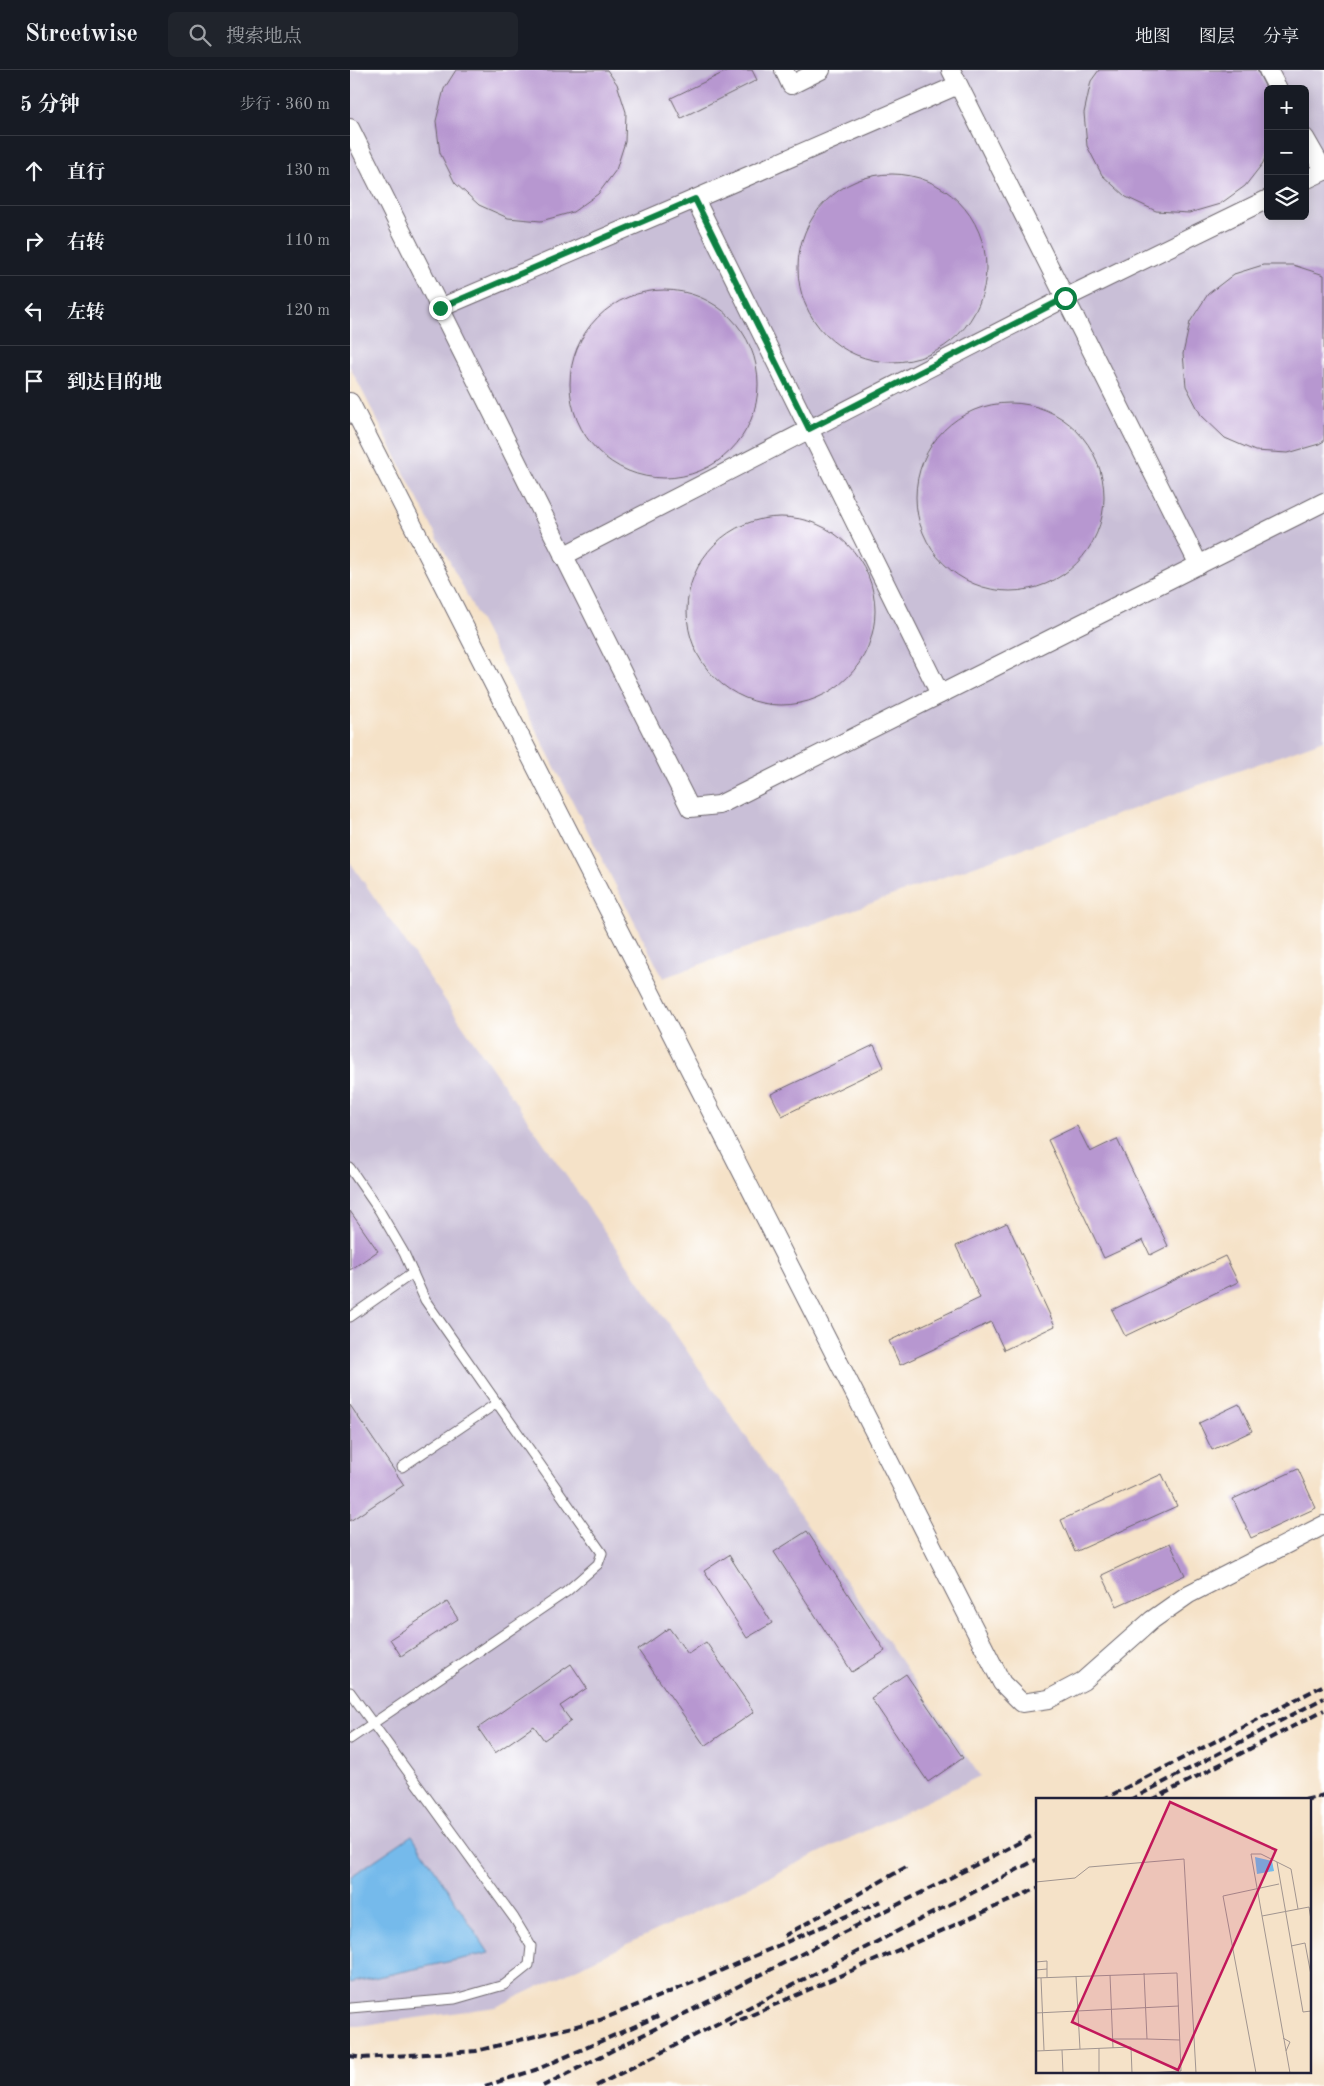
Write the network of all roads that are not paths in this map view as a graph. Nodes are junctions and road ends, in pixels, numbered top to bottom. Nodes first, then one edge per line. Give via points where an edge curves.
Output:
1 (784, 70) edge
2 (821, 70) edge
3 (1268, 70) edge
4 (954, 77) edge
5 (1276, 85) edge
6 (350, 128) edge
7 (1309, 145) edge
8 (1324, 171) edge
9 (1309, 178) edge
10 (695, 199) junction
11 (1264, 201) edge
12 (1065, 298) junction
13 (440, 308) junction
14 (350, 402) edge
15 (809, 429) junction
16 (1324, 502) edge
17 (563, 556) junction
18 (1199, 565) junction
19 (940, 694) junction
20 (350, 1168) edge
21 (413, 1274) junction
22 (350, 1317) edge
23 (497, 1403) junction
24 (402, 1467) dead end
25 (1324, 1525) edge
26 (350, 1692) edge
27 (372, 1724) junction
28 (350, 1739) edge
29 (350, 2008) edge

1 - 2 street via 791,85
3 - 5 street
4 - 10 street
4 - 12 street
6 - 13 street
7 - 8 street
8 - 9 street
10 - 13 street
10 - 15 street
11 - 12 street
12 - 15 street
12 - 18 street
13 - 17 street
14 - 25 street via 1002,1683 1022,1702 1049,1699 1083,1681 1152,1620 1189,1594
15 - 17 street
15 - 19 street
16 - 18 street
17 - 19 street via 690,808 718,805
18 - 19 street
20 - 21 lane via 379,1210
21 - 22 lane
21 - 23 lane via 425,1300
23 - 24 lane
23 - 27 lane via 602,1553 598,1564 566,1592
26 - 27 lane
27 - 28 lane
27 - 29 lane via 514,1918 531,1946 530,1965 504,1985 455,1999

